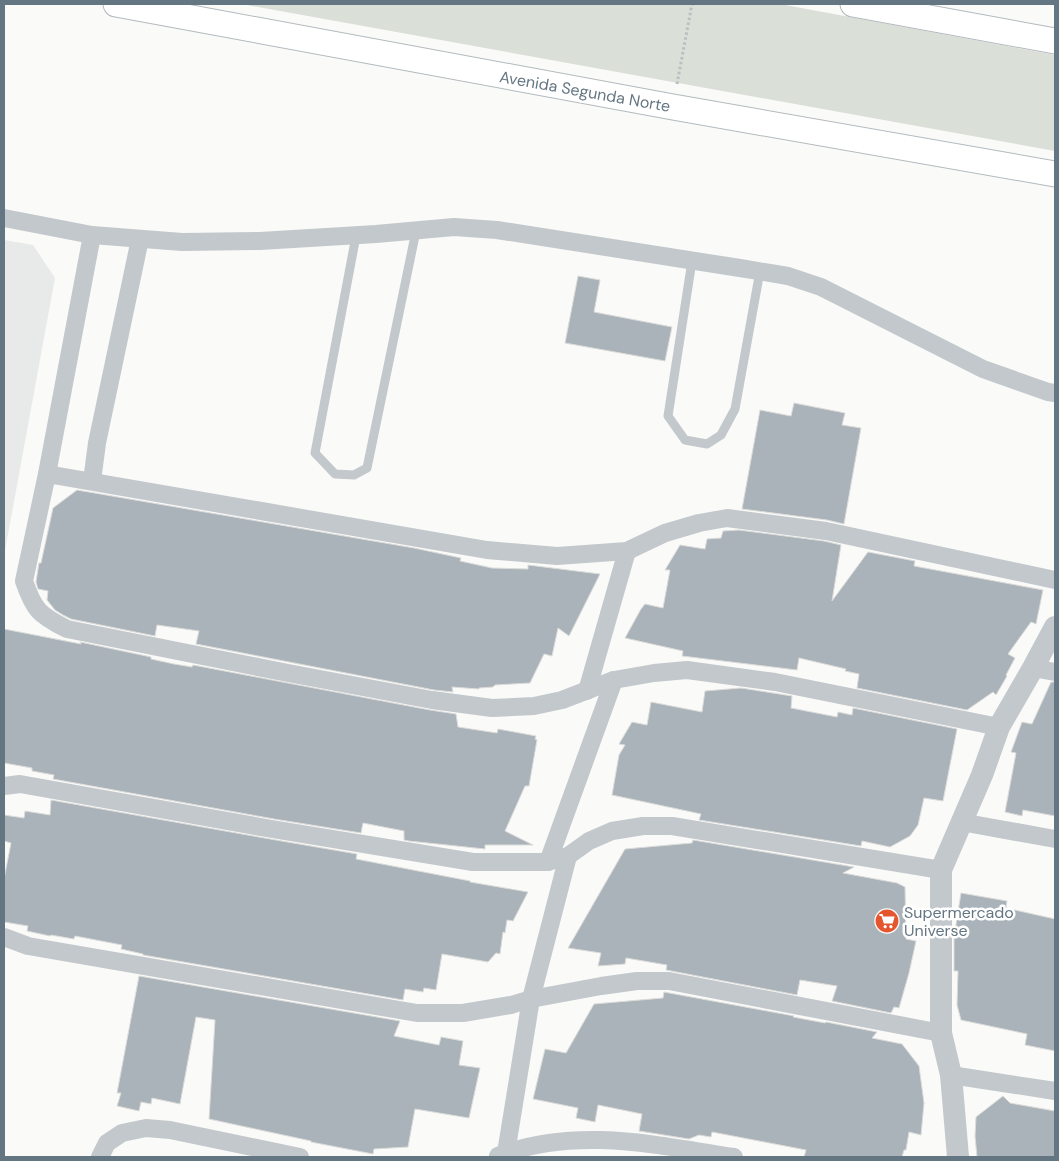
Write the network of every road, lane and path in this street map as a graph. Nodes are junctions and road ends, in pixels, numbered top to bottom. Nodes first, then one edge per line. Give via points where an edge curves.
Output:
1 (116, 4) edge
2 (692, 4) edge
3 (853, 4) edge
4 (1055, 41) edge
5 (673, 107) junction
6 (1055, 174) edge
7 (4, 218) edge
8 (416, 231) junction
9 (92, 236) junction
10 (356, 236) junction
11 (140, 239) junction
12 (692, 261) junction
13 (760, 271) junction
14 (1055, 393) edge
15 (47, 474) junction
16 (92, 482) junction
17 (627, 551) junction
18 (1055, 580) edge
19 (1055, 627) edge
20 (1034, 668) junction
21 (1055, 672) edge
22 (614, 680) junction
23 (587, 691) junction
24 (999, 727) junction
25 (4, 786) edge
26 (961, 822) junction
27 (1055, 839) edge
28 (568, 856) junction
29 (548, 862) junction
30 (941, 870) junction
31 (4, 937) edge
32 (531, 1000) junction
33 (941, 1033) junction
34 (951, 1075) junction
35 (1055, 1091) edge
36 (510, 1154) edge
37 (100, 1157) edge
38 (300, 1157) edge
39 (734, 1157) edge
40 (958, 1157) edge

1 - 5 main road, Avenida Segunda Norte
2 - 5 path
3 - 4 main road
5 - 6 main road, Avenida Segunda Norte
7 - 9 street
8 - 10 street
8 - 10 lane via 367,468 354,475 335,474 315,453
8 - 12 street via 454,227 497,230
9 - 11 street
9 - 15 street
10 - 11 street via 182,242
11 - 16 street via 97,443
12 - 13 street
12 - 13 lane via 668,416 685,440 707,444 720,435 735,408
13 - 14 street via 821,287 983,369
15 - 16 street
15 - 23 street via 24,581 36,608 47,619 66,629 432,700 492,708 534,706
16 - 17 street via 487,550 557,556
17 - 18 street via 690,525 727,518 826,531
17 - 23 street
19 - 20 street
20 - 21 street
20 - 24 street
22 - 23 street
22 - 24 street via 687,670 775,682
22 - 29 street
24 - 26 street
25 - 29 street via 20,784 272,830 473,862
26 - 27 street
26 - 30 street
28 - 29 street
28 - 30 street via 589,841 612,831 672,826
28 - 32 street
30 - 33 street
31 - 32 street via 28,946 417,1013 463,1013
32 - 33 street via 637,981 669,982
32 - 36 street
33 - 34 street
34 - 35 street
34 - 40 street
36 - 39 street via 555,1141 592,1139 643,1142
37 - 38 street via 107,1143 122,1133 146,1128

